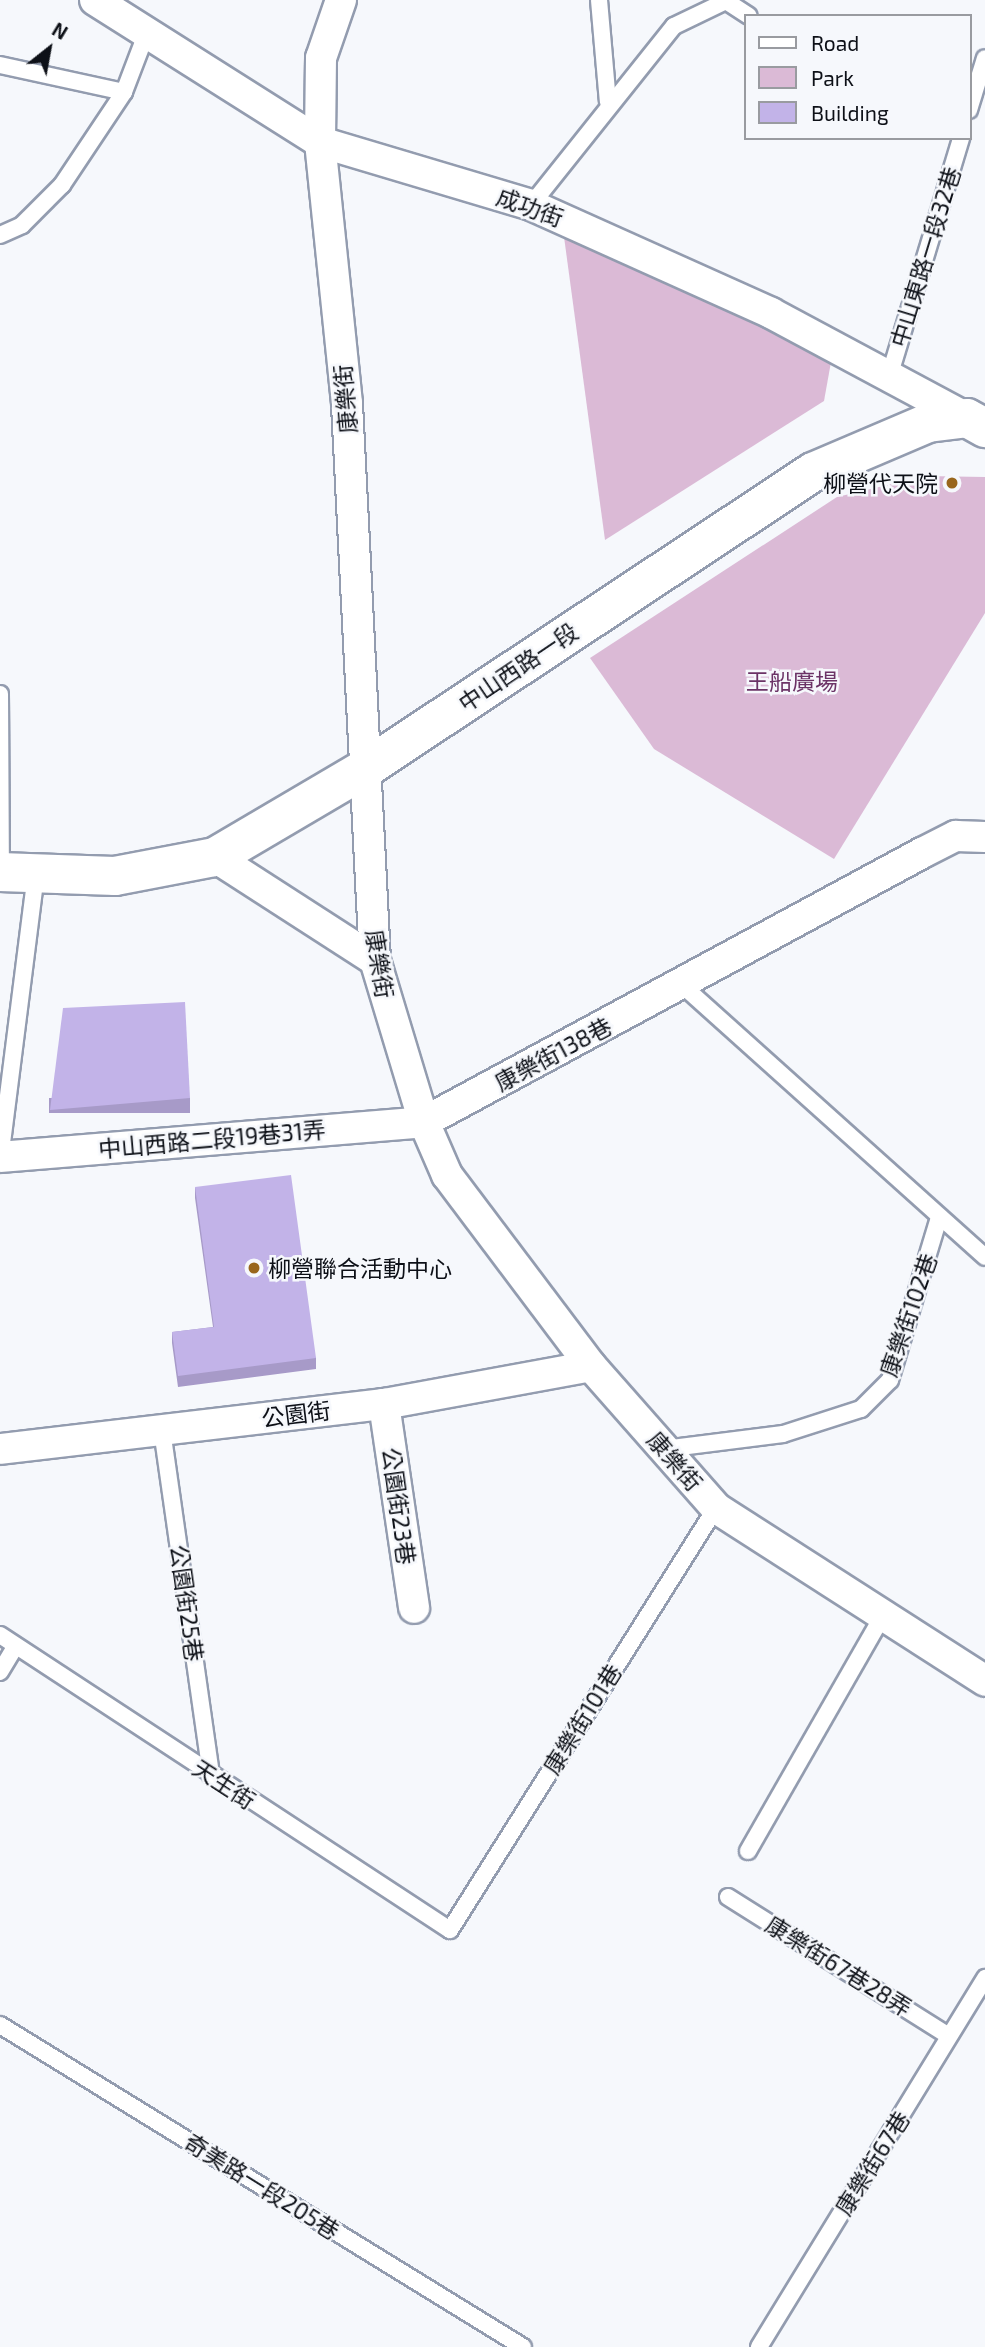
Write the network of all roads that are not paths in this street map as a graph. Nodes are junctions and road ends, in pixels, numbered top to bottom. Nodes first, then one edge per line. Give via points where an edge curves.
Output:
1 (95, 0) edge
2 (341, 0) edge
3 (599, 0) edge
4 (727, 1) edge
5 (746, 14) edge
6 (145, 37) junction
7 (985, 58) edge
8 (0, 65) edge
9 (124, 92) junction
10 (608, 102) junction
11 (971, 104) edge
12 (955, 141) edge
13 (320, 142) junction
14 (531, 205) junction
15 (0, 235) edge
16 (889, 376) junction
17 (976, 423) edge
18 (0, 694) edge
19 (366, 768) junction
20 (985, 837) edge
21 (215, 857) junction
22 (12, 874) edge
23 (375, 960) junction
24 (682, 985) junction
25 (424, 1122) junction
26 (0, 1158) edge
27 (939, 1221) junction
28 (985, 1257) edge
29 (591, 1366) junction
30 (384, 1404) junction
31 (162, 1430) junction
32 (0, 1449) edge
33 (664, 1449) junction
34 (716, 1508) junction
35 (414, 1608) dead end
36 (882, 1617) junction
37 (0, 1635) edge
38 (14, 1648) junction
39 (0, 1672) edge
40 (985, 1681) edge
41 (211, 1776) junction
42 (748, 1851) dead end
43 (728, 1897) dead end
44 (450, 1930) joint
45 (985, 1978) edge
46 (0, 2025) edge
47 (950, 2036) junction
48 (523, 2347) edge
49 (759, 2347) edge

1 - 6 street, 成功街
2 - 13 street, 康樂街 via 321,58
3 - 10 lane
4 - 5 lane
4 - 10 lane via 674,26
6 - 9 lane
6 - 13 street, 成功街
7 - 11 lane
8 - 9 lane
9 - 15 lane via 62,185 22,225
10 - 14 lane
12 - 16 lane, 中山東路一段32巷
13 - 14 street, 成功街
13 - 19 street, 康樂街 via 347,404
14 - 16 street, 成功街 via 771,313
16 - 17 street, 成功街
17 - 19 street, 中山西路一段 via 928,423 813,472
18 - 22 lane
19 - 21 street, 中山西路一段
19 - 23 street, 康樂街
20 - 24 street, 康樂街138巷 via 956,836
21 - 22 street, 中山西路一段 via 115,876
21 - 23 street
22 - 26 lane
23 - 25 street, 康樂街
24 - 25 street, 康樂街138巷
24 - 27 lane
25 - 26 street, 中山西路二段19巷31弄
25 - 29 street, 康樂街 via 447,1175
27 - 28 lane
27 - 33 lane, 康樂街102巷 via 890,1380 861,1409 783,1434
29 - 30 street, 公園街
29 - 33 street, 康樂街
30 - 31 street, 公園街
30 - 35 street, 公園街23巷
31 - 32 street, 公園街
31 - 41 lane, 公園街25巷
33 - 34 street, 康樂街
34 - 36 street, 康樂街
34 - 44 lane, 康樂街101巷
36 - 40 street, 康樂街
36 - 42 lane
37 - 38 lane, 天生街
38 - 39 lane
38 - 41 lane, 天生街
41 - 44 lane, 天生街
43 - 47 lane, 康樂街67巷28弄
45 - 47 lane, 康樂街67巷
46 - 48 lane, 奇美路一段205巷
47 - 49 lane, 康樂街67巷

